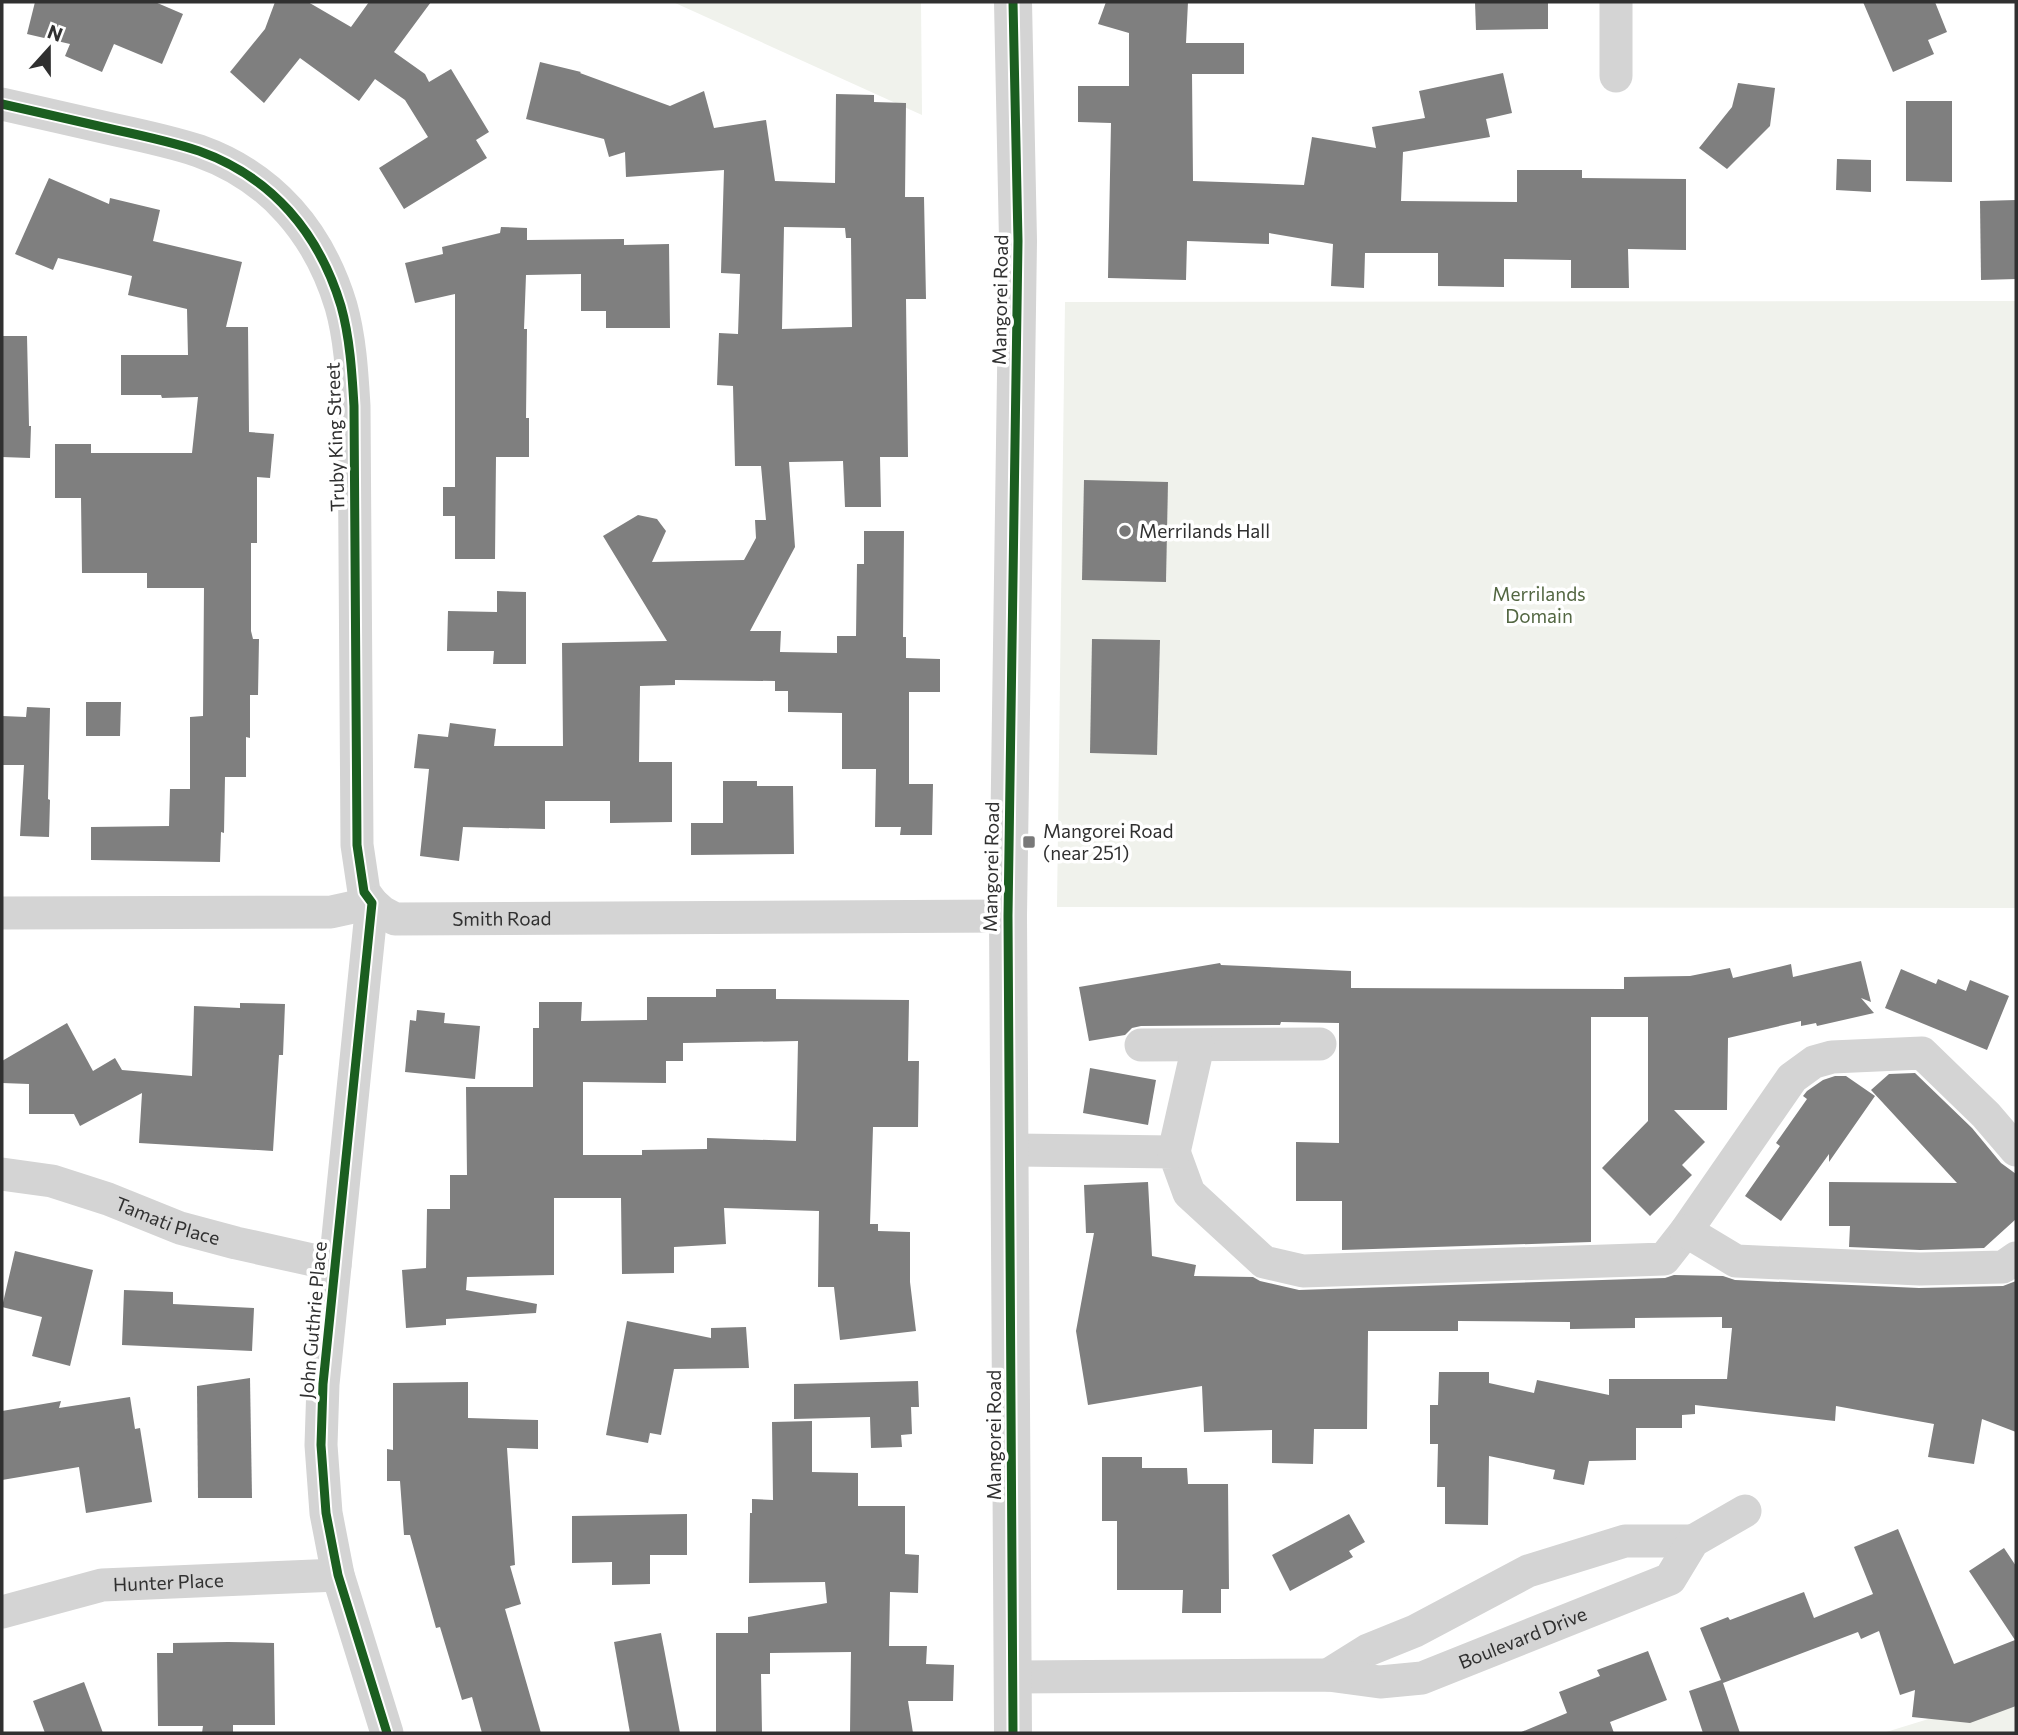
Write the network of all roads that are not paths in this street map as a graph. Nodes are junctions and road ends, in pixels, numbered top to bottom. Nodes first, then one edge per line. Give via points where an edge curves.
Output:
1 (1013, 2) edge
2 (1616, 2) edge
3 (1616, 76) dead end
4 (2, 104) edge
5 (372, 902) junction
6 (2, 913) edge
7 (1008, 916) junction
8 (1320, 1044) dead end
9 (1141, 1045) dead end
10 (1198, 1046) junction
11 (1010, 1150) junction
12 (2016, 1150) edge
13 (1174, 1152) junction
14 (2, 1174) edge
15 (1686, 1231) junction
16 (2016, 1258) edge
17 (335, 1265) junction
18 (1745, 1511) dead end
19 (1693, 1541) junction
20 (338, 1575) junction
21 (2, 1612) edge
22 (1328, 1675) junction
23 (1013, 1676) junction
24 (387, 1733) edge
25 (1013, 1733) edge

1 - 7 street, Mangorei Road via 1018,241
2 - 3 street
4 - 5 street, Truby King Street via 158,139 237,168 274,195 303,225 326,262 351,355 357,845 364,892
5 - 6 street via 331,912
5 - 7 street, Smith Road via 395,919
5 - 17 street, John Guthrie Place
7 - 11 street, Mangorei Road
8 - 10 street
9 - 10 street
10 - 13 street
11 - 13 street
11 - 23 street, Mangorei Road
12 - 15 street via 1922,1053 1832,1057 1814,1062 1792,1078
13 - 15 street via 1189,1193 1264,1262 1303,1271 1664,1259
14 - 17 street, Tamati Place via 52,1181 180,1228
15 - 16 street via 1736,1261 1920,1269 2003,1266
17 - 20 street, John Guthrie Place via 321,1445 326,1513
18 - 19 street, Boulevard Drive
19 - 22 street, Boulevard Drive via 1625,1541 1528,1571 1415,1631 1368,1650
19 - 22 street, Boulevard Drive via 1670,1579 1422,1678 1380,1682
20 - 21 street, Hunter Place via 102,1585
20 - 24 street, John Guthrie Place
22 - 23 street, Boulevard Drive
23 - 25 street, Mangorei Road

